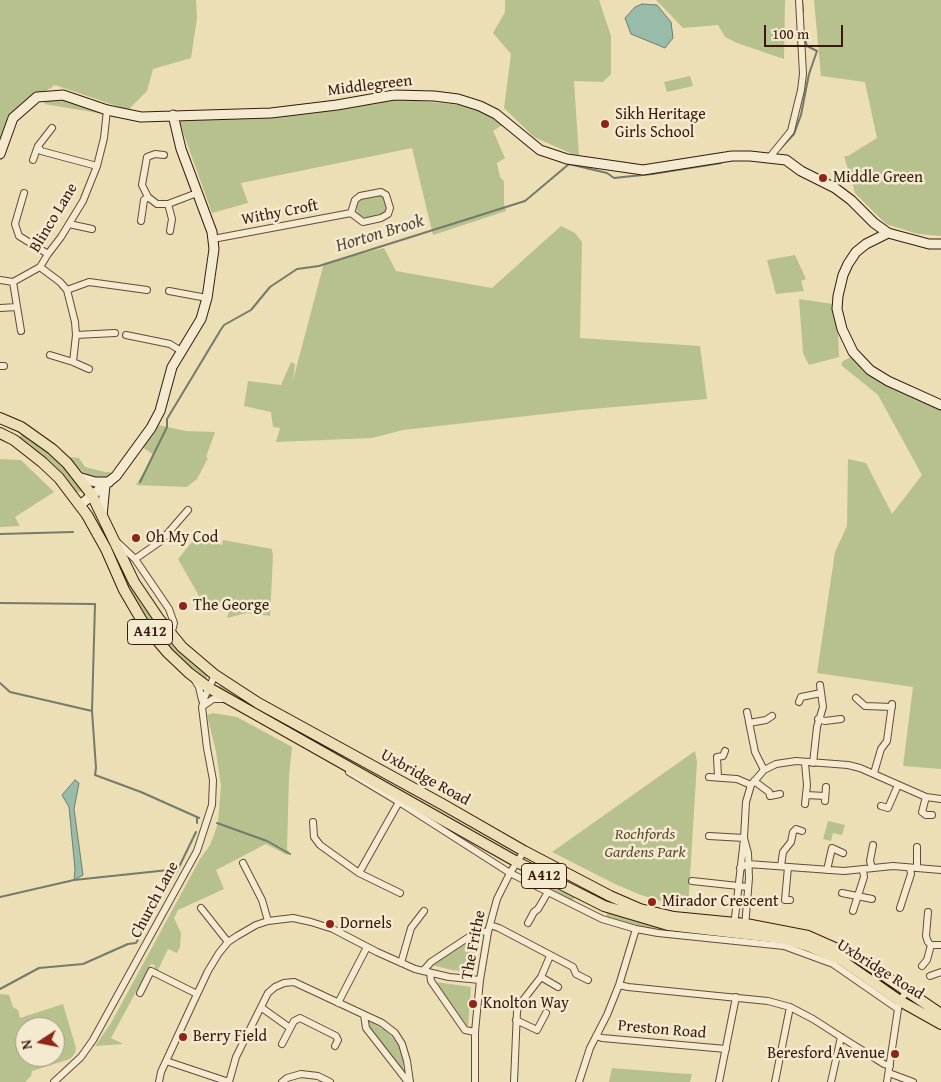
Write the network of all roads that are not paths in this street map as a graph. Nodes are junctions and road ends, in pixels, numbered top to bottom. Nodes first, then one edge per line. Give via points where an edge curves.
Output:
1 (799, 0) edge
2 (107, 110) junction
3 (172, 115) junction
4 (52, 128) dead end
5 (38, 146) junction
6 (0, 154) edge
7 (164, 155) dead end
8 (769, 158) junction
9 (33, 160) dead end
10 (97, 166) junction
11 (24, 193) dead end
12 (197, 193) junction
13 (148, 197) junction
14 (168, 204) junction
15 (352, 213) junction
16 (141, 222) dead end
17 (69, 224) junction
18 (92, 230) dead end
19 (170, 230) dead end
20 (888, 233) junction
21 (213, 239) junction
22 (941, 244) edge
23 (48, 254) junction
24 (40, 268) junction
25 (0, 280) edge
26 (12, 282) junction
27 (67, 290) junction
28 (147, 290) dead end
29 (169, 291) dead end
30 (207, 298) junction
31 (17, 307) junction
32 (0, 308) edge
33 (21, 331) dead end
34 (115, 333) dead end
35 (76, 335) junction
36 (126, 335) dead end
37 (181, 351) junction
38 (50, 355) dead end
39 (73, 362) junction
40 (89, 369) dead end
41 (941, 405) edge
42 (0, 418) edge
43 (0, 433) edge
44 (78, 477) junction
45 (107, 483) junction
46 (92, 495) junction
47 (80, 505) junction
48 (188, 510) dead end
49 (102, 516) junction
50 (114, 539) junction
51 (135, 559) junction
52 (171, 635) junction
53 (189, 673) junction
54 (215, 676) junction
55 (820, 685) dead end
56 (209, 688) junction
57 (821, 693) junction
58 (856, 698) dead end
59 (229, 699) junction
60 (799, 702) dead end
61 (202, 706) junction
62 (748, 712) dead end
63 (772, 716) dead end
64 (818, 719) junction
65 (841, 719) dead end
66 (749, 723) junction
67 (296, 741) dead end
68 (725, 751) dead end
69 (805, 762) junction
70 (814, 762) junction
71 (764, 770) junction
72 (874, 773) junction
73 (709, 777) dead end
74 (718, 777) junction
75 (753, 783) junction
76 (898, 785) junction
77 (826, 787) dead end
78 (780, 794) dead end
79 (806, 795) junction
80 (926, 797) junction
81 (941, 799) edge
82 (399, 802) junction
83 (805, 804) dead end
84 (881, 806) dead end
85 (932, 815) dead end
86 (314, 822) dead end
87 (802, 831) dead end
88 (709, 836) dead end
89 (744, 838) junction
90 (873, 844) dead end
91 (917, 847) dead end
92 (524, 851) junction
93 (843, 852) dead end
94 (517, 862) junction
95 (243, 863) dead end
96 (748, 864) junction
97 (784, 867) junction
98 (740, 868) junction
99 (872, 868) junction
100 (914, 868) junction
101 (827, 870) junction
102 (862, 870) junction
103 (941, 870) edge
104 (358, 873) junction
105 (510, 873) junction
106 (692, 881) dead end
107 (739, 886) junction
108 (748, 887) junction
109 (548, 892) junction
110 (400, 893) dead end
111 (842, 893) dead end
112 (859, 896) junction
113 (872, 899) dead end
114 (790, 900) dead end
115 (202, 908) dead end
116 (900, 908) dead end
117 (424, 911) dead end
118 (853, 911) dead end
119 (928, 912) dead end
120 (268, 922) junction
121 (528, 923) dead end
122 (734, 928) junction
123 (489, 929) junction
124 (636, 929) junction
125 (745, 929) junction
126 (228, 942) junction
127 (931, 945) junction
128 (941, 945) edge
129 (367, 946) junction
130 (550, 956) junction
131 (401, 963) junction
132 (922, 966) dead end
133 (426, 972) junction
134 (941, 972) edge
135 (930, 976) dead end
136 (541, 978) junction
137 (480, 980) junction
138 (588, 980) dead end
139 (619, 985) junction
140 (558, 987) dead end
141 (906, 992) junction
142 (140, 993) dead end
143 (198, 994) junction
144 (736, 997) junction
145 (338, 1003) junction
146 (899, 1005) junction
147 (790, 1007) junction
148 (262, 1008) junction
149 (546, 1013) dead end
150 (941, 1014) edge
151 (364, 1015) junction
152 (516, 1020) junction
153 (941, 1024) edge
154 (290, 1028) junction
155 (475, 1032) junction
156 (596, 1036) junction
157 (840, 1038) junction
158 (282, 1044) dead end
159 (335, 1046) dead end
160 (726, 1049) junction
161 (166, 1061) junction
162 (890, 1069) junction
163 (54, 1082) edge
164 (159, 1082) edge
165 (229, 1082) edge
166 (282, 1082) edge
167 (330, 1082) edge
168 (409, 1082) edge
169 (475, 1082) edge
170 (514, 1082) edge
171 (579, 1082) edge
172 (719, 1082) edge
173 (775, 1082) edge
174 (831, 1082) edge
175 (887, 1082) edge
176 (913, 1082) edge

1 - 8 street via 801,90 791,131
2 - 3 street, Middlegreen via 141,117
2 - 6 street, Middlegreen via 63,95 38,98 13,118
2 - 10 street, Blinco Lane
3 - 8 street, Middlegreen via 270,113 394,95 434,96 480,106 496,114 540,150 567,159 643,170 732,156
3 - 12 street
4 - 5 street
5 - 9 street
5 - 10 street via 40,151
7 - 13 street via 147,157 142,185
8 - 20 street, Middlegreen via 786,160 835,188
10 - 17 street, Blinco Lane via 83,201
11 - 23 street via 15,224 19,236
12 - 14 street
12 - 21 street
13 - 14 street via 157,204
13 - 16 street via 144,200
14 - 19 street via 172,219
15 - 15 street, Withy Croft via 363,222 381,218 388,214 390,208 386,195 381,192 360,196 355,200
15 - 21 street, Withy Croft
17 - 18 street
17 - 23 street, Blinco Lane
20 - 22 street
20 - 41 street via 866,244 848,264 838,296 837,309 842,330 853,352 870,370
21 - 30 street
23 - 24 street, Blinco Lane
24 - 26 street, Blinco Lane
24 - 27 street
25 - 26 street
26 - 31 street
27 - 28 street via 89,282
27 - 35 street
29 - 30 street
30 - 37 street via 202,319
31 - 32 street
31 - 33 street
34 - 35 street
35 - 39 street
36 - 37 street via 170,344
37 - 45 street via 172,367 152,428 116,476
38 - 39 street
39 - 40 street
42 - 44 main road, Uxbridge Road / A412 via 21,427 52,449
43 - 47 main road, Uxbridge Road / A412 via 42,462
44 - 45 street
44 - 46 main road, Uxbridge Road / A412
45 - 46 street
45 - 49 street
46 - 47 street
46 - 49 main road, Uxbridge Road / A412
47 - 53 main road, Uxbridge Road / A412 via 106,549 134,608 168,654
48 - 51 street via 161,541
49 - 50 main road, Uxbridge Road / A412
50 - 51 street
50 - 52 main road, Uxbridge Road / A412 via 134,582
51 - 52 street via 169,609 174,623
52 - 54 main road, Uxbridge Road / A412
53 - 56 main road, Uxbridge Road / A412
53 - 61 street, Church Lane via 199,687
54 - 56 street, Church Lane
54 - 92 main road, Uxbridge Road / A412
55 - 57 street
56 - 59 main road, Uxbridge Road / A412
56 - 61 street, Church Lane
57 - 60 street via 801,697
57 - 64 street via 823,707
58 - 72 street via 865,706 892,706 887,741
59 - 61 street via 213,699
59 - 94 main road, Uxbridge Road / A412
61 - 163 street, Church Lane via 213,780 212,805 197,850 93,1040 81,1057
62 - 66 street
63 - 66 street
64 - 65 street
64 - 70 street
66 - 71 street via 755,752
67 - 82 street, Uxbridge Road
68 - 74 street via 723,756 717,757
69 - 70 street
69 - 71 street via 776,764
69 - 79 street
70 - 72 street via 848,765
71 - 75 street
72 - 76 street
73 - 74 street
74 - 75 street
75 - 78 street via 769,792 770,796
75 - 89 street via 746,802
76 - 80 street
76 - 84 street via 888,808
77 - 79 street via 825,798
79 - 83 street
80 - 81 street
80 - 85 street via 922,812
82 - 104 street
82 - 105 street, Uxbridge Road
86 - 104 street via 314,837 320,845
87 - 97 street via 796,829 792,832 791,842 784,852
88 - 89 street
89 - 96 street
89 - 98 street
90 - 99 street
91 - 100 street
92 - 94 street, The Frithe
92 - 122 main road, Uxbridge Road / A412 via 640,909
93 - 101 street via 832,848
94 - 105 street, The Frithe
94 - 122 main road, Uxbridge Road / A412 via 604,906 668,925 701,930
95 - 120 street via 262,900
96 - 97 street
96 - 98 street
96 - 108 street
97 - 101 street
97 - 114 street via 785,900
98 - 107 street
99 - 100 street
99 - 102 street
100 - 103 street
100 - 116 street
101 - 102 street
102 - 112 street via 864,877
104 - 110 street
105 - 109 street, Uxbridge Road
105 - 123 street, The Frithe via 497,899
106 - 107 street
107 - 108 street
107 - 122 street
108 - 125 street
109 - 121 street
109 - 124 street, Uxbridge Road via 602,919
111 - 112 street
112 - 113 street
112 - 118 street
115 - 126 street
117 - 131 street via 411,928
119 - 127 street via 926,936
120 - 126 street via 256,925
120 - 129 street via 293,918 311,922
122 - 125 main road, Uxbridge Road / A412
123 - 130 street via 498,928
123 - 133 street via 478,931 431,962
123 - 137 street, The Frithe
124 - 139 street
124 - 146 street, Uxbridge Road via 784,946 833,964
125 - 141 main road, Uxbridge Road / A412 via 808,936 860,959
125 - 146 main road, Uxbridge Road / A412 via 808,946 841,960
126 - 143 street
127 - 128 street
127 - 132 street
129 - 131 street
129 - 145 street
130 - 136 street
130 - 138 street via 573,967 576,974
131 - 133 street
133 - 137 street
133 - 155 street via 465,1030
134 - 135 street
136 - 140 street
136 - 152 street via 520,1004
137 - 155 street, The Frithe
139 - 144 street
139 - 156 street
141 - 146 street
141 - 150 main road, Uxbridge Road / A412
142 - 143 street via 151,971
143 - 161 street
144 - 147 street via 768,1000
144 - 160 street
145 - 148 street via 294,982 275,986
145 - 151 street
146 - 153 main road, Uxbridge Road / A412
146 - 162 street
147 - 157 street
147 - 173 street
148 - 154 street
148 - 165 street via 236,1057
149 - 152 street via 537,1030
151 - 168 street via 366,1028
151 - 168 street via 395,1033 407,1061
152 - 170 street
154 - 158 street
154 - 159 street via 300,1018 336,1036
155 - 169 street, The Frithe
156 - 160 street, Preston Road
156 - 171 street
157 - 162 street
157 - 174 street
160 - 172 street
161 - 164 street
161 - 165 street
162 - 175 street
162 - 176 street
166 - 167 street via 301,1074 318,1076

